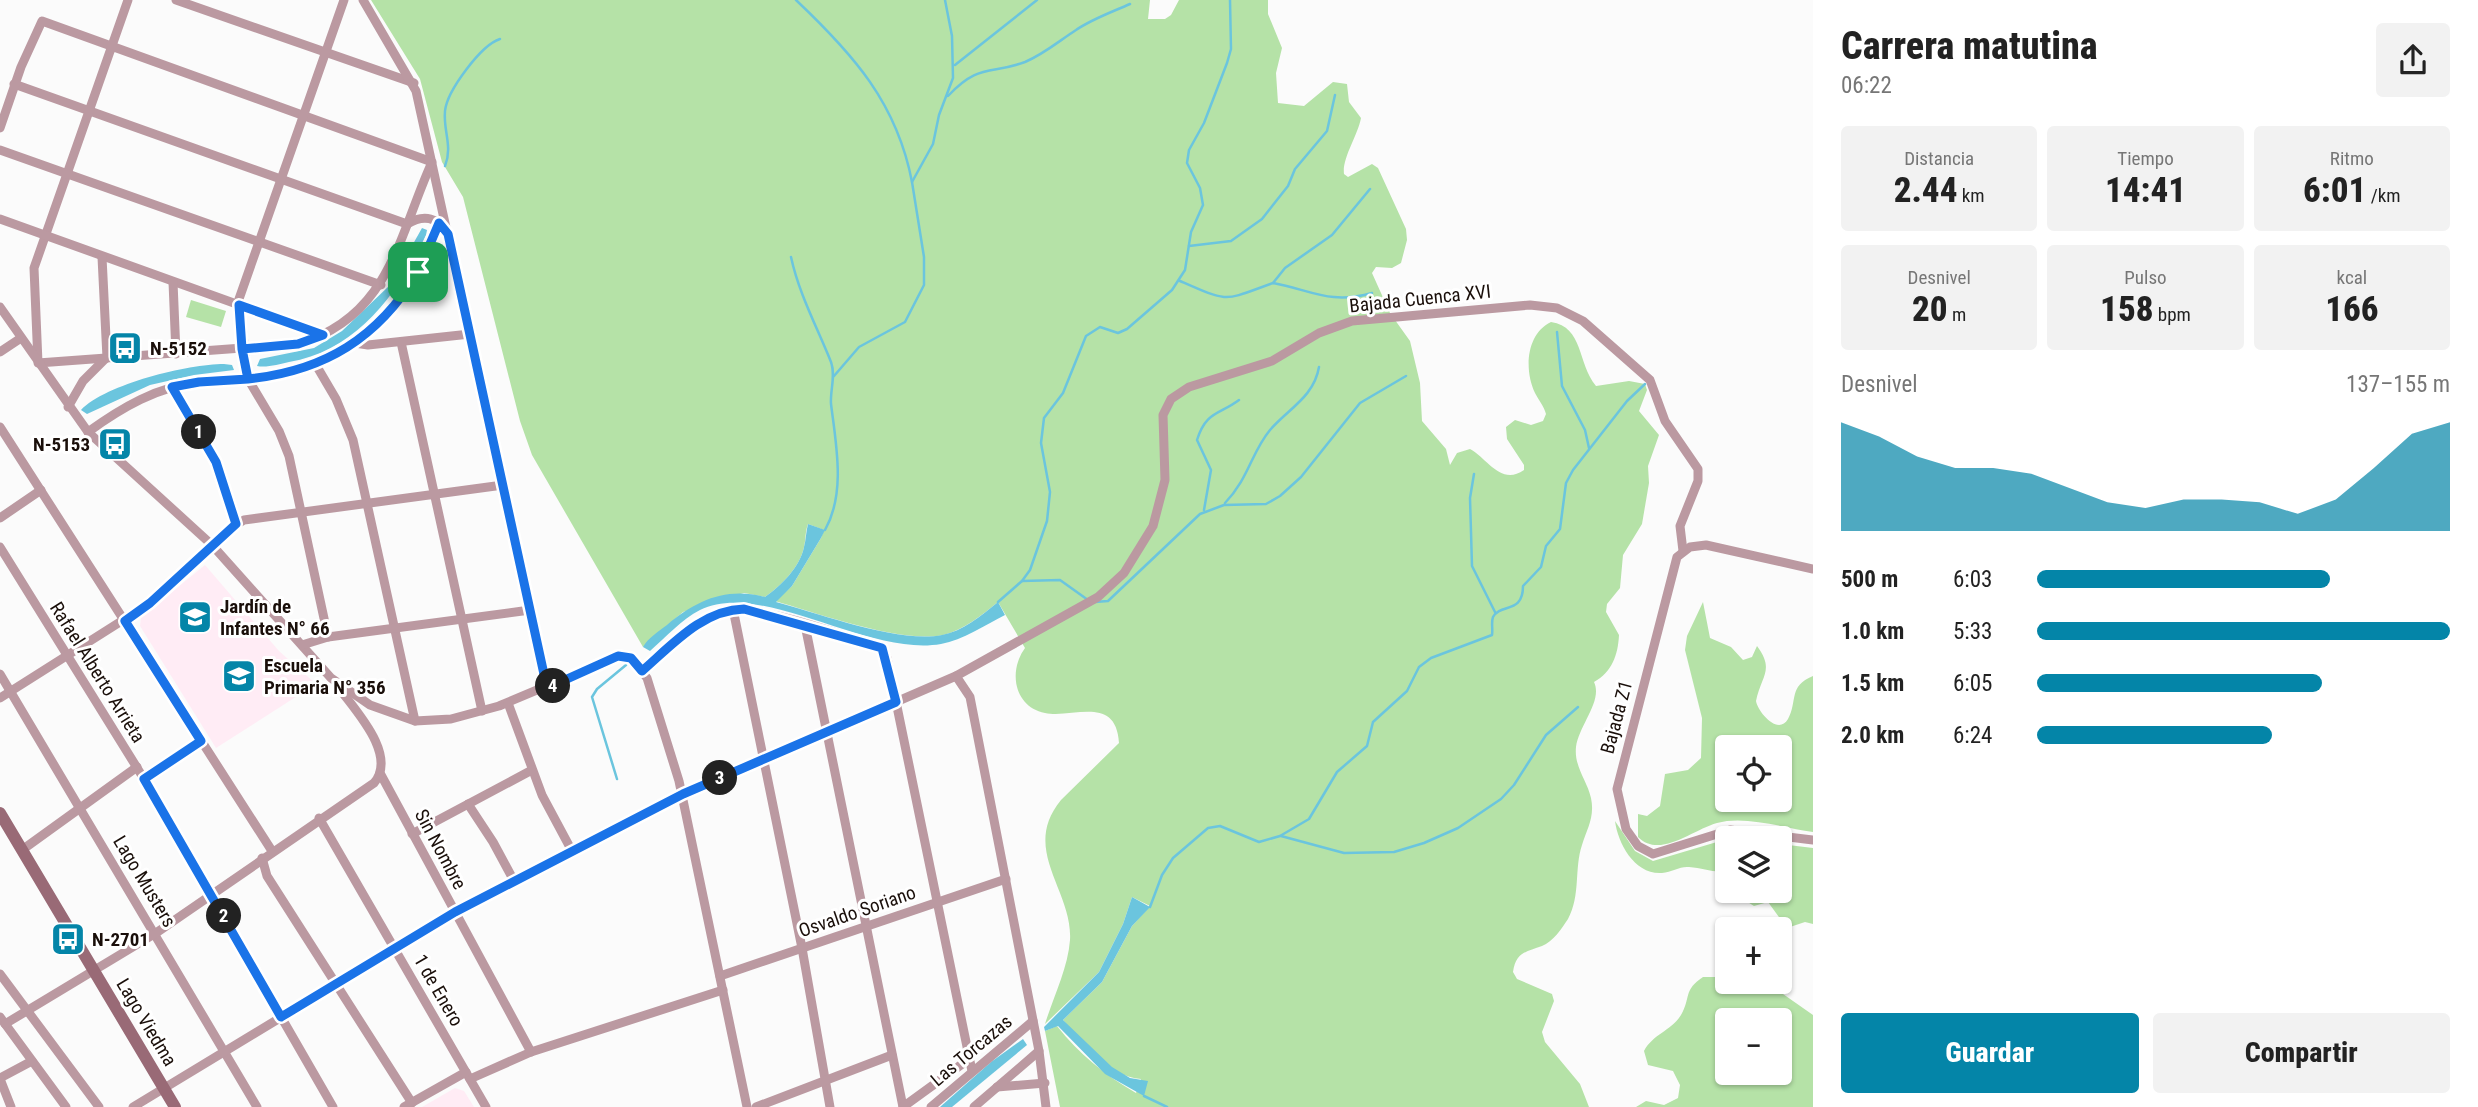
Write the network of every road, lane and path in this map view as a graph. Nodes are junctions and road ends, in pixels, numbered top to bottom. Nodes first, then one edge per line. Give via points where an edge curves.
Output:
1 (128, 0) edge
2 (176, 0) edge
3 (344, 0) edge
4 (363, 0) edge
5 (111, 46) junction
6 (325, 52) junction
7 (414, 83) junction
8 (15, 84) junction
9 (89, 110) junction
10 (302, 115) junction
11 (0, 128) edge
12 (0, 150) edge
13 (432, 162) junction
14 (67, 173) junction
15 (280, 178) junction
16 (0, 219) edge
17 (439, 223) junction
18 (407, 224) junction
19 (448, 234) junction
20 (45, 237) junction
21 (257, 241) junction
22 (102, 257) junction
23 (173, 282) junction
24 (381, 285) junction
25 (239, 305) junction
26 (0, 307) edge
27 (470, 334) junction
28 (323, 335) junction
29 (21, 338) junction
30 (401, 342) junction
31 (355, 343) junction
32 (242, 349) junction
33 (0, 352) edge
34 (176, 354) junction
35 (107, 358) junction
36 (38, 363) junction
37 (316, 365) junction
38 (248, 379) junction
39 (172, 387) junction
40 (68, 407) junction
41 (0, 427) edge
42 (88, 432) junction
43 (503, 485) junction
44 (41, 490) junction
45 (434, 494) junction
46 (367, 502) junction
47 (301, 511) junction
48 (0, 518) edge
49 (236, 524) junction
50 (212, 545) junction
51 (0, 547) edge
52 (1683, 551) junction
53 (1813, 569) edge
54 (733, 609) junction
55 (530, 610) junction
56 (462, 619) junction
57 (125, 621) junction
58 (805, 625) junction
59 (395, 628) junction
60 (328, 637) junction
61 (302, 645) junction
62 (68, 656) junction
63 (642, 671) junction
64 (0, 674) edge
65 (956, 676) junction
66 (331, 678) junction
67 (547, 688) junction
68 (11, 692) junction
69 (0, 698) edge
70 (896, 702) junction
71 (508, 703) junction
72 (482, 711) junction
73 (415, 721) junction
74 (827, 732) junction
75 (201, 741) junction
76 (764, 759) junction
77 (137, 767) junction
78 (532, 769) junction
79 (380, 773) junction
80 (144, 779) junction
81 (683, 794) junction
82 (468, 804) junction
83 (81, 807) junction
84 (0, 813) edge
85 (319, 818) junction
86 (412, 834) junction
87 (1813, 840) edge
88 (22, 850) junction
89 (272, 851) junction
90 (572, 851) junction
91 (261, 859) junction
92 (1006, 879) junction
93 (514, 881) junction
94 (212, 896) junction
95 (937, 902) junction
96 (455, 912) junction
97 (866, 927) junction
98 (156, 933) junction
99 (394, 948) junction
100 (803, 948) junction
101 (93, 970) junction
102 (0, 974) edge
103 (720, 976) junction
104 (336, 984) junction
105 (723, 990) junction
106 (27, 1010) junction
107 (281, 1017) junction
108 (2, 1020) edge
109 (1033, 1021) junction
110 (225, 1051) junction
111 (1039, 1051) junction
112 (531, 1052) junction
113 (892, 1055) junction
114 (969, 1059) junction
115 (32, 1061) junction
116 (972, 1071) junction
117 (468, 1076) junction
118 (0, 1078) edge
119 (826, 1080) junction
120 (1045, 1083) junction
121 (997, 1087) junction
122 (164, 1088) junction
123 (408, 1105) edge
124 (11, 1107) edge
125 (66, 1107) edge
126 (99, 1107) edge
127 (133, 1107) edge
128 (175, 1107) edge
129 (257, 1107) edge
130 (333, 1107) edge
131 (486, 1107) edge
132 (747, 1107) edge
133 (755, 1107) edge
134 (830, 1107) edge
135 (903, 1107) edge
136 (931, 1107) edge
137 (974, 1107) edge
138 (1046, 1107) edge

1 - 5 street
2 - 6 street
3 - 6 street
4 - 7 street
5 - 8 street via 43,20
5 - 9 street
5 - 10 street
6 - 7 street
6 - 10 street
7 - 13 street
8 - 9 street
8 - 11 street
9 - 14 street
9 - 15 street
10 - 13 street
10 - 15 street
12 - 14 street
13 - 18 street
13 - 19 street
14 - 20 street
14 - 21 street
15 - 18 street
15 - 21 street
16 - 20 street
17 - 18 street via 423,217
17 - 19 street
17 - 31 street via 411,285
18 - 24 street
19 - 27 street
20 - 22 street
20 - 36 street via 34,278
21 - 24 street
21 - 25 street
22 - 23 street
22 - 35 street
23 - 25 street
23 - 34 street
24 - 28 street via 363,306
25 - 28 street
25 - 32 street
26 - 29 street
27 - 30 street
27 - 43 street
28 - 32 street via 298,344
29 - 33 street
29 - 36 street
30 - 31 street
30 - 45 street
31 - 37 street
32 - 34 street
32 - 38 street
34 - 35 street
35 - 36 street
35 - 40 street via 83,381
36 - 40 street
37 - 38 street
37 - 46 street via 348,426
38 - 39 street
38 - 47 street via 284,443
39 - 42 street via 119,411
39 - 49 street via 216,462
40 - 42 street
41 - 44 street
42 - 50 street
43 - 45 street
43 - 55 street
44 - 48 street
44 - 57 street
45 - 46 street
45 - 56 street
46 - 47 street
46 - 59 street
47 - 49 street via 253,517
47 - 60 street
49 - 50 street
50 - 57 street
50 - 61 street
51 - 62 street, Rafael Alberto Arrieta
52 - 53 street via 1706,545
52 - 65 street, Bajada Cuenca XVI via 1680,526 1698,481 1698,469 1665,421 1650,380 1583,321 1557,308 1530,305 1352,321 1319,332 1272,361 1189,387 1171,399 1163,415 1163,495 1153,526 1124,573 1098,597
52 - 87 street, Bajada Z1 via 1674,564 1618,778 1617,800 1626,829 1639,846 1653,854 1730,830
54 - 58 street
54 - 63 street via 706,618
54 - 76 street
55 - 56 street
55 - 67 street
56 - 59 street
56 - 72 street
57 - 62 street
57 - 75 street
58 - 70 street via 882,648
58 - 74 street
59 - 60 street
59 - 73 street
60 - 61 street
61 - 66 street
62 - 68 street
62 - 77 street, Rafael Alberto Arrieta
63 - 67 street via 631,658 618,656
63 - 81 street via 656,699
64 - 68 street, Lago Musters
65 - 70 street
65 - 92 street via 970,697
66 - 73 street via 385,713
66 - 79 street, Sin Nombre via 377,747
67 - 71 street
68 - 69 street
68 - 83 street, Lago Musters
70 - 74 street
70 - 95 street
71 - 72 street
71 - 78 street
72 - 73 street
74 - 76 street
74 - 97 street
75 - 80 street
75 - 89 street
76 - 81 street
76 - 100 street
77 - 80 street, Rafael Alberto Arrieta
77 - 83 street
78 - 82 street
78 - 90 street
79 - 85 street via 369,786
79 - 86 street, Sin Nombre
80 - 94 street, Rafael Alberto Arrieta
81 - 90 street
81 - 103 street
82 - 86 street
82 - 93 street
83 - 88 street
83 - 98 street, Lago Musters
84 - 88 main road, Lago Viedma
85 - 89 street
85 - 99 street, 1 de Enero
86 - 96 street, Sin Nombre
88 - 101 main road, Lago Viedma
89 - 91 street
90 - 93 street
91 - 94 street
91 - 104 street via 267,876
92 - 95 street, Osvaldo Soriano
92 - 109 street
93 - 96 street
94 - 98 street
94 - 107 street, Rafael Alberto Arrieta
95 - 97 street, Osvaldo Soriano
95 - 114 street
96 - 99 street
96 - 112 street, Sin Nombre
97 - 100 street, Osvaldo Soriano
97 - 113 street
98 - 101 street
98 - 110 street, Lago Musters
99 - 104 street
99 - 117 street, 1 de Enero
100 - 103 street, Osvaldo Soriano
100 - 119 street
101 - 106 street
101 - 122 main road, Lago Viedma
102 - 106 street
103 - 105 street
104 - 107 street
104 - 123 street
105 - 112 street
105 - 132 street
106 - 108 street
106 - 126 street
107 - 110 street
107 - 130 street, Rafael Alberto Arrieta
108 - 115 street
109 - 111 street
109 - 116 street, Las Torcazas
110 - 122 street
110 - 129 street, Lago Musters
111 - 120 street
111 - 121 street
112 - 117 street
113 - 119 street
113 - 135 street
114 - 116 street
114 - 135 street
115 - 118 street
115 - 125 street
116 - 136 street, Las Torcazas
117 - 123 street
117 - 131 street, 1 de Enero
118 - 124 street
119 - 133 street
119 - 134 street
120 - 121 street
120 - 138 street
121 - 137 street
122 - 127 street
122 - 128 main road, Lago Viedma

